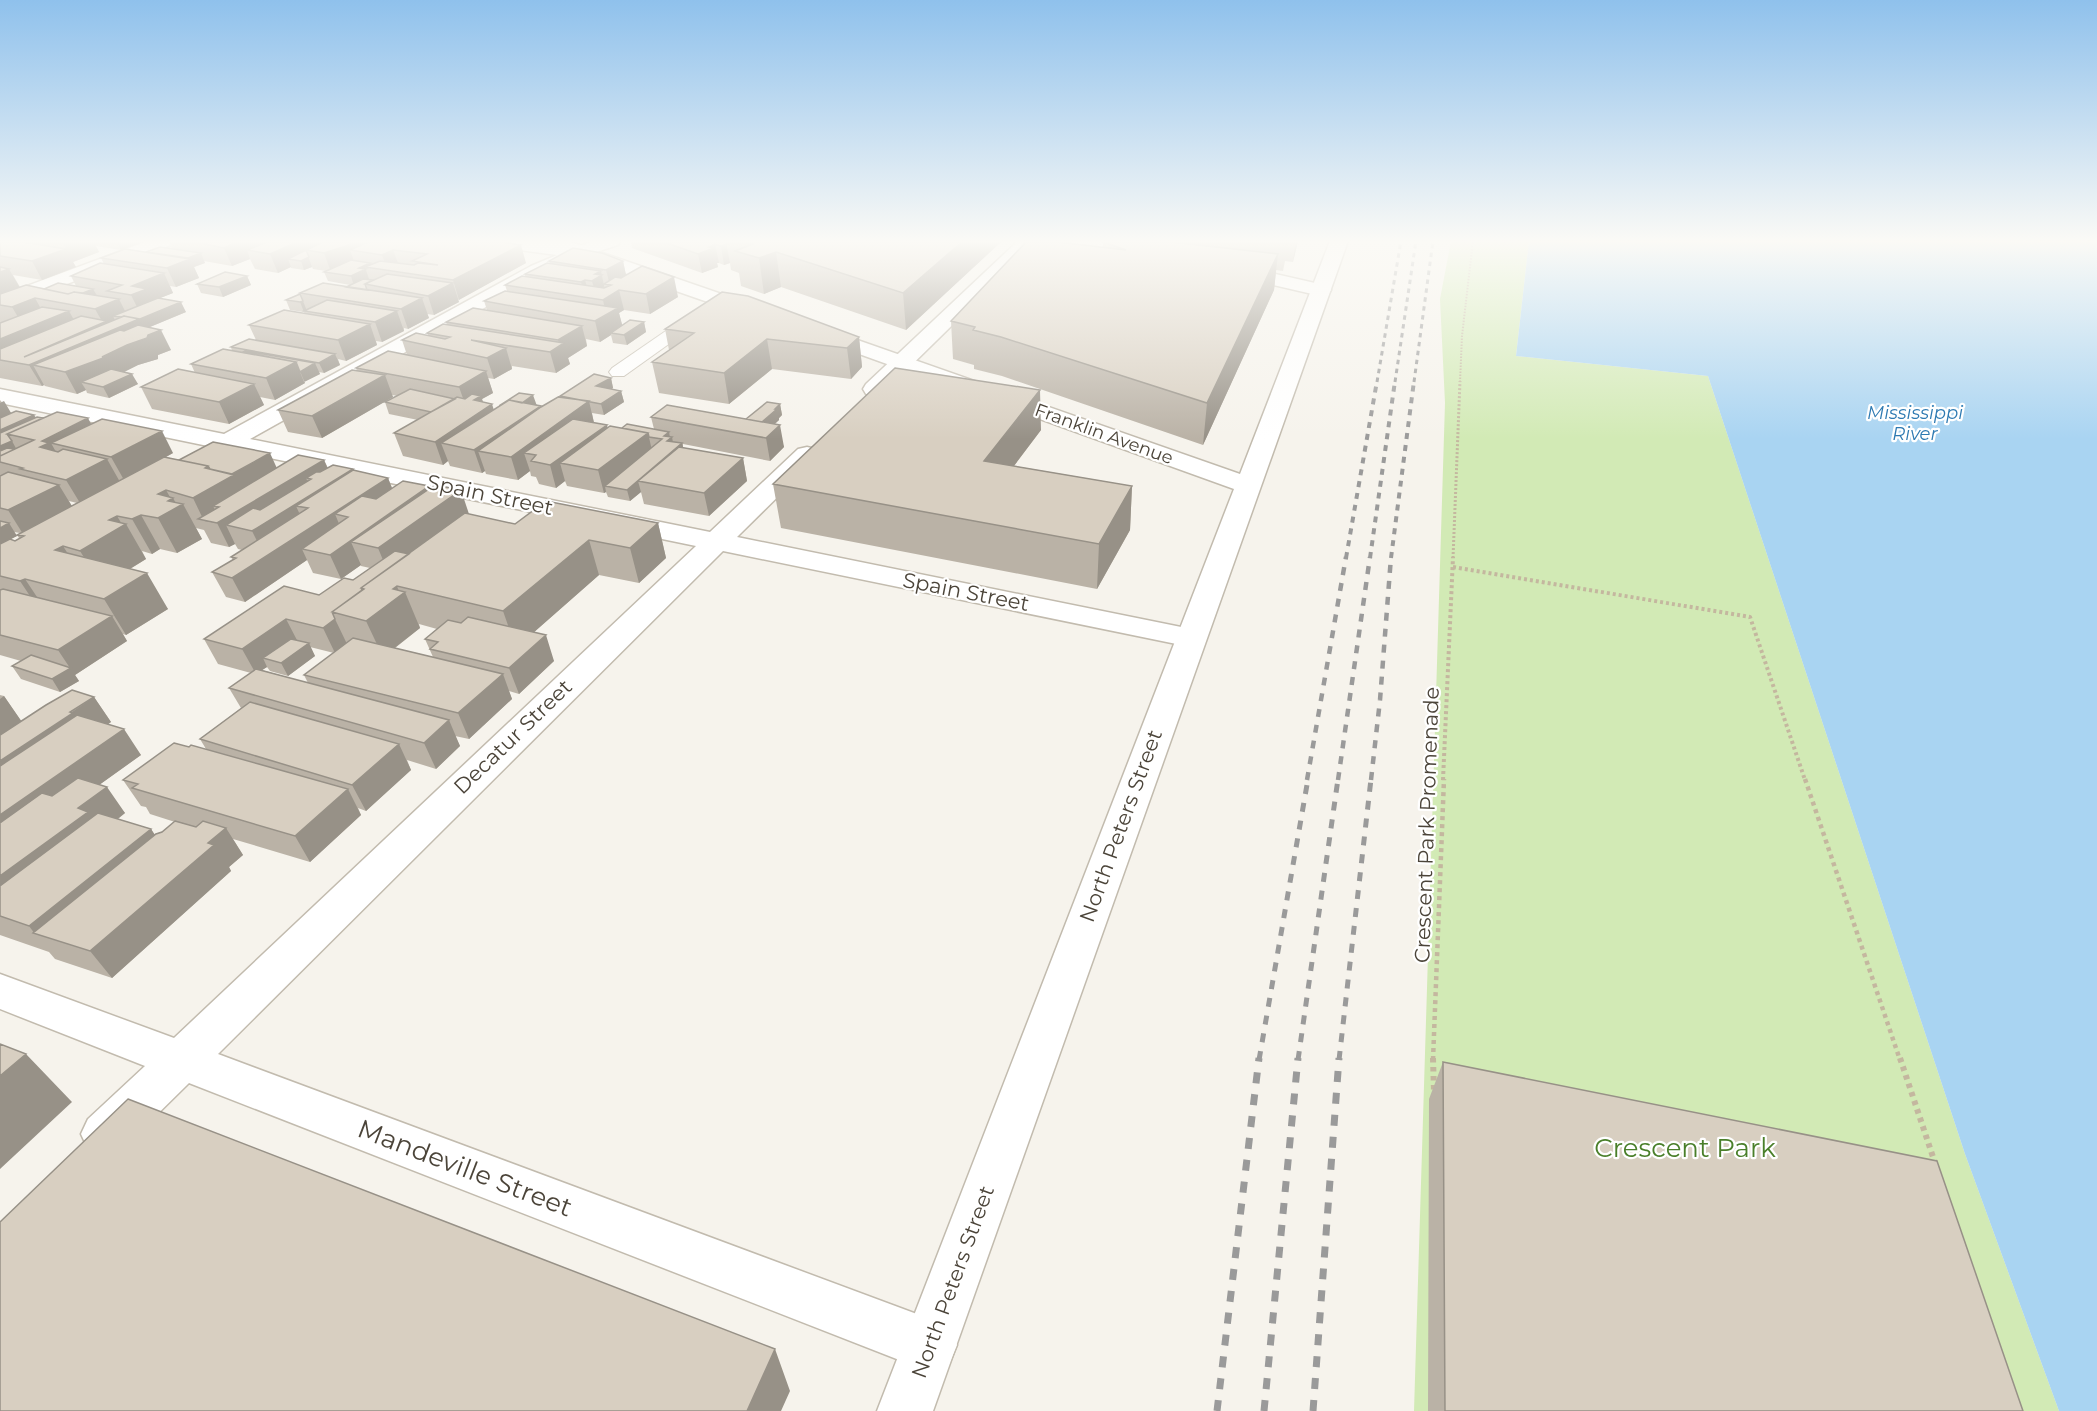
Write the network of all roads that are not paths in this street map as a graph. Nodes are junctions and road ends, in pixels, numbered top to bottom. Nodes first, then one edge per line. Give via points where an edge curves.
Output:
1 (471, 307) edge
2 (716, 307) edge
3 (740, 307) edge
4 (960, 307) edge
5 (1315, 307) edge
6 (772, 317) edge
7 (804, 328) edge
8 (903, 361) junction
9 (618, 372) dead end
10 (0, 396) edge
11 (852, 410) edge
12 (826, 435) edge
13 (228, 441) junction
14 (197, 458) edge
15 (1249, 486) junction
16 (714, 542) junction
17 (1191, 638) junction
18 (0, 991) edge
19 (181, 1060) junction
20 (82, 1156) edge
21 (930, 1345) junction
22 (905, 1411) edge

1 - 13 street
2 - 9 lane
3 - 6 street
4 - 8 street
5 - 15 street, North Peters Street
7 - 8 street, Franklin Avenue
8 - 11 street
8 - 15 street, Franklin Avenue
10 - 13 street, Spain Street
12 - 16 street, Decatur Street
13 - 14 street
13 - 16 street, Spain Street
15 - 17 street, North Peters Street
16 - 17 street, Spain Street
16 - 19 street, Decatur Street
17 - 21 street, North Peters Street
18 - 19 street, Mandeville Street
19 - 20 street, Decatur Street
19 - 21 street, Mandeville Street
21 - 22 street, North Peters Street

